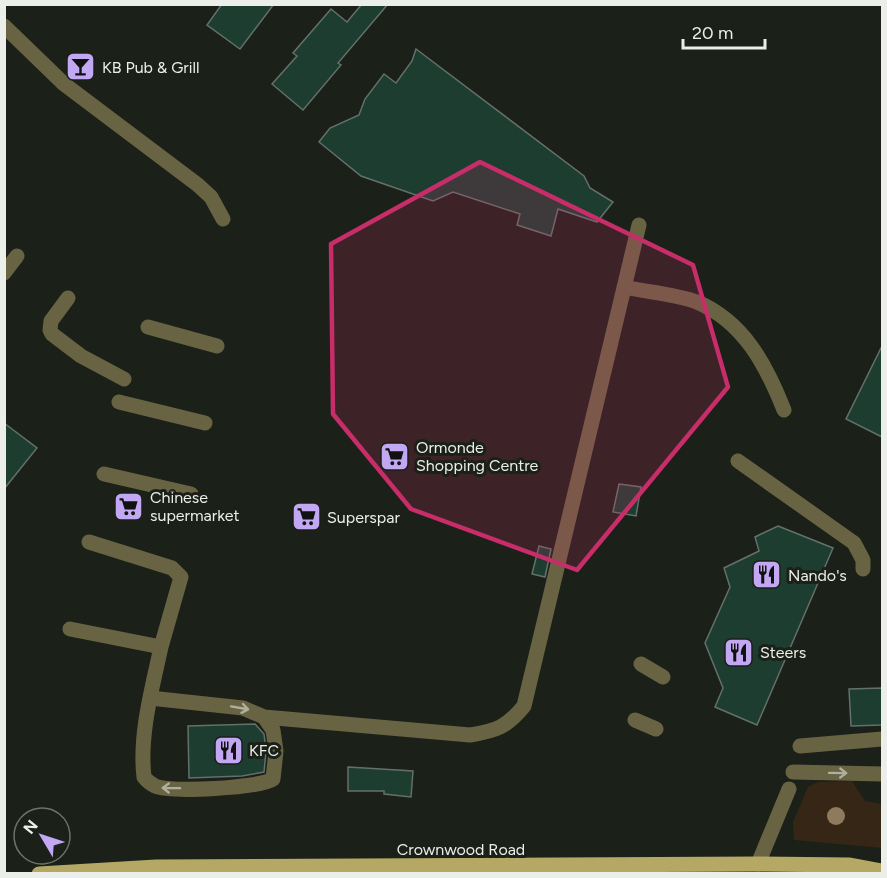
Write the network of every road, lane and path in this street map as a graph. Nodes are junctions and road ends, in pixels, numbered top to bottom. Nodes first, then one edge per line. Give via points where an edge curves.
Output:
1 (4, 26) edge
2 (223, 219) dead end
3 (639, 225) dead end
4 (17, 256) dead end
5 (4, 273) edge
6 (624, 287) junction
7 (68, 298) dead end
8 (148, 327) dead end
9 (217, 346) dead end
10 (124, 379) dead end
11 (119, 402) dead end
12 (784, 410) dead end
13 (205, 423) dead end
14 (738, 461) dead end
15 (104, 474) dead end
16 (191, 494) dead end
17 (88, 542) dead end
18 (863, 569) dead end
19 (70, 629) dead end
20 (161, 647) junction
21 (641, 664) dead end
22 (663, 677) dead end
23 (150, 698) junction
24 (264, 717) junction
25 (635, 720) dead end
26 (656, 729) dead end
27 (882, 740) edge
28 (800, 746) dead end
29 (793, 772) dead end
30 (882, 774) edge
31 (789, 789) dead end
32 (758, 864) junction
33 (606, 869) edge
34 (628, 869) edge
35 (882, 871) edge
36 (39, 873) edge

1 - 2 lane via 64,84 198,185 211,197
3 - 6 lane
4 - 5 lane
6 - 12 lane via 696,302 728,320 748,340 765,366
6 - 24 lane via 524,706 511,722 494,731 470,735
7 - 10 lane via 51,321 52,334 81,356
8 - 9 lane
11 - 13 lane
14 - 18 lane via 854,543
15 - 16 lane
17 - 20 lane via 153,561 181,574
19 - 20 lane
20 - 23 lane
21 - 22 lane
23 -> 24 lane via 243,708
24 -> 23 lane via 273,730 276,752 275,774 269,782 220,789 161,788 148,781 143,768
25 - 26 lane
27 - 28 lane
29 -> 30 lane
31 - 32 lane
32 - 34 main road, Crownwood Road
32 - 35 main road, Crownwood Road via 850,865
33 - 34 main road, Crownwood Road
33 - 36 main road, Crownwood Road via 156,867

